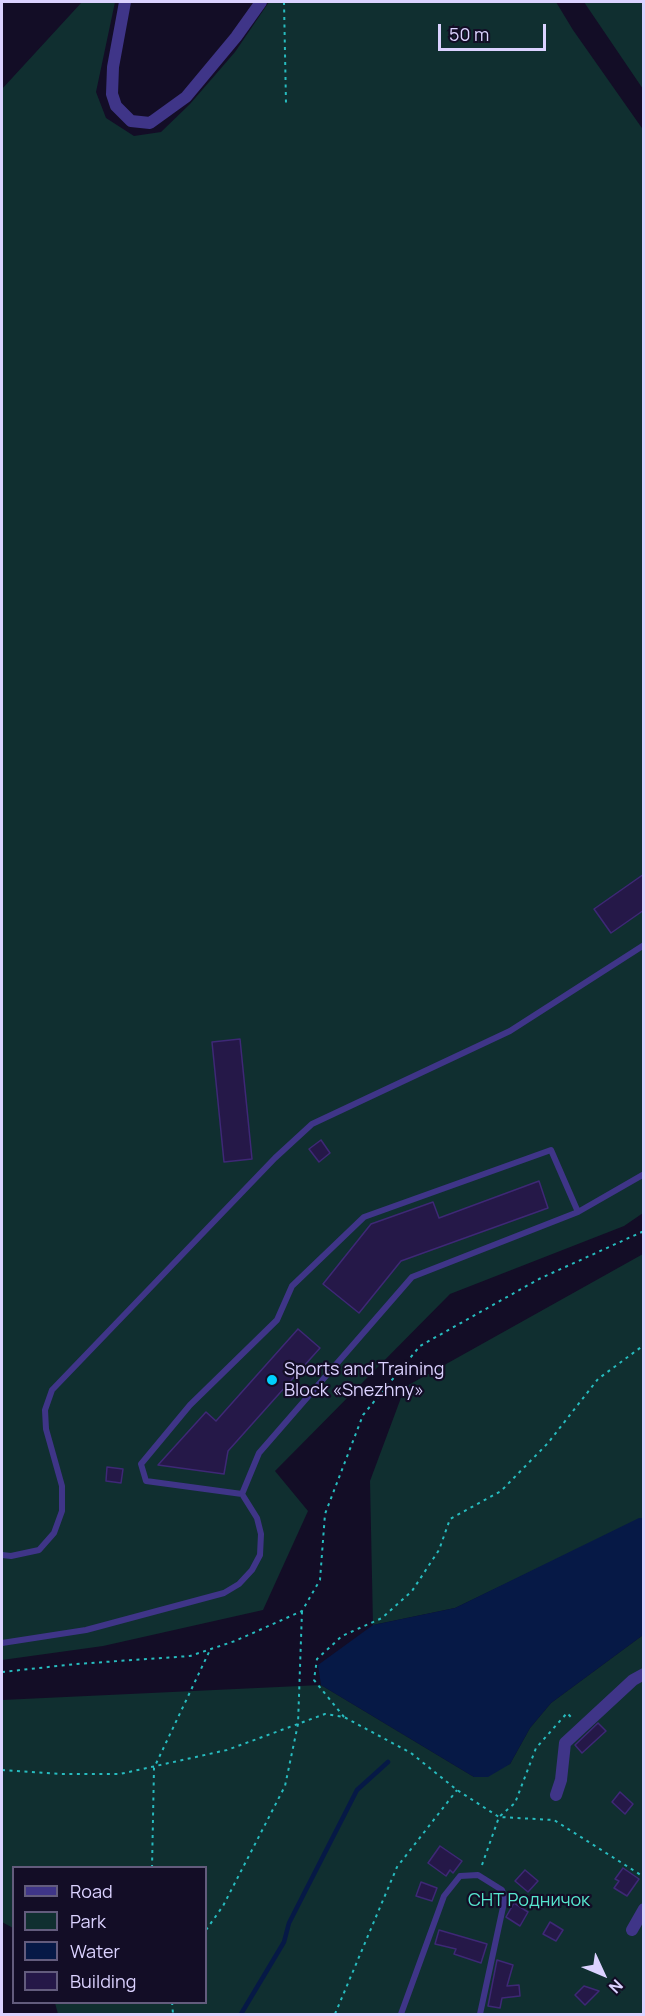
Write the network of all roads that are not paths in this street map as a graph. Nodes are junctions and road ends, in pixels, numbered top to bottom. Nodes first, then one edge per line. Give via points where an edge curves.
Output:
1 (125, 2) edge
2 (261, 2) edge
3 (644, 945) edge
4 (644, 1174) edge
5 (578, 1212) junction
6 (242, 1494) junction
7 (2, 1555) edge
8 (2, 1643) edge
9 (644, 1674) edge
10 (556, 1795) dead end
11 (644, 1909) edge
12 (632, 1930) dead end
13 (401, 2014) edge
14 (480, 2014) edge

1 - 2 street via 112,94 116,106 131,121 150,123 186,97
3 - 7 lane via 510,1031 312,1124 275,1158 52,1390 45,1410 46,1429 62,1486 62,1511 54,1533 39,1550
4 - 5 lane
5 - 6 lane via 412,1277 259,1453
5 - 6 lane via 551,1150 364,1217 292,1286 277,1320 190,1406 141,1464 146,1481
6 - 8 lane via 257,1518 260,1555 252,1570 224,1593 86,1630
9 - 10 street via 565,1743
11 - 12 street
13 - 14 lane via 444,1896 460,1876 478,1875 502,1890 505,1898

